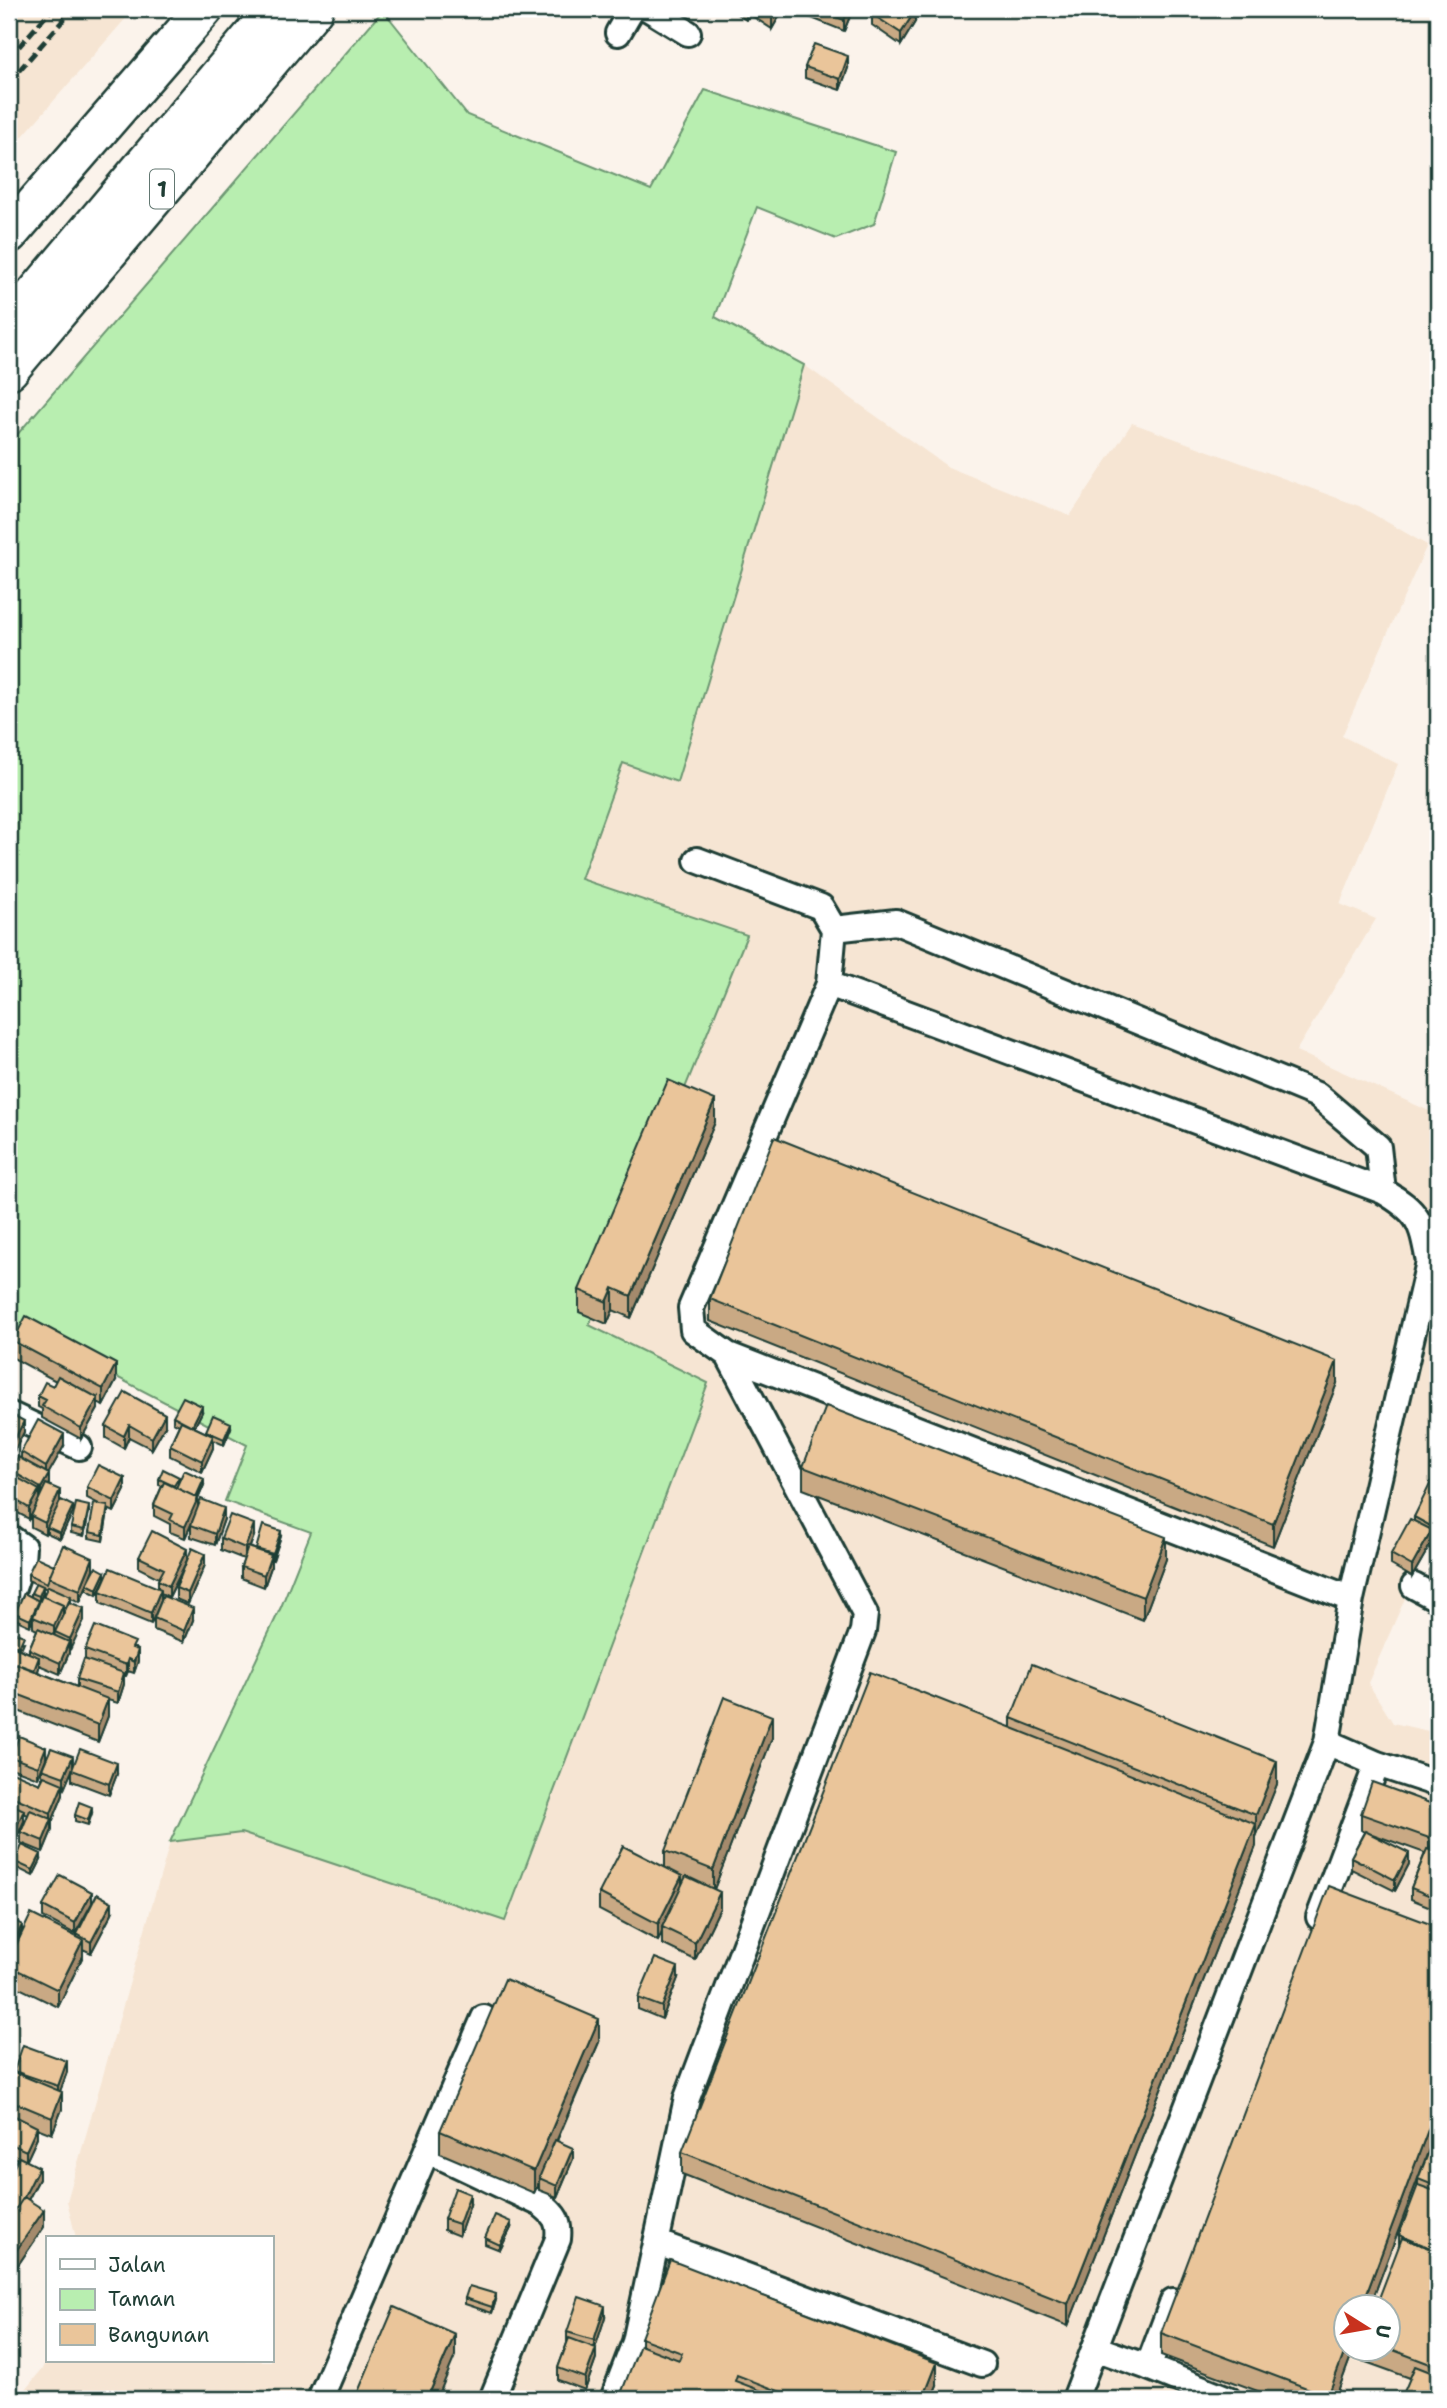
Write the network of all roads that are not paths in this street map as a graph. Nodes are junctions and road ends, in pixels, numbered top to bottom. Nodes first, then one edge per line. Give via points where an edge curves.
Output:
1 (204, 9) edge
2 (253, 9) edge
3 (275, 9) edge
4 (314, 9) edge
5 (632, 9) edge
6 (649, 9) edge
7 (618, 33) dead end
8 (688, 33) dead end
9 (9, 234) edge
10 (9, 290) edge
11 (9, 325) edge
12 (9, 370) edge
13 (697, 860) dead end
14 (834, 929) junction
15 (830, 984) junction
16 (1384, 1191) junction
17 (727, 1355) junction
18 (9, 1414) edge
19 (79, 1447) dead end
20 (9, 1537) edge
21 (1414, 1586) dead end
22 (1438, 1598) edge
23 (1350, 1599) junction
24 (9, 1600) edge
25 (1328, 1742) junction
26 (1377, 1764) junction
27 (1438, 1784) edge
28 (1309, 1944) edge
29 (484, 2018) dead end
30 (427, 2150) junction
31 (658, 2243) junction
32 (1182, 2277) edge
33 (1095, 2348) junction
34 (982, 2364) dead end
35 (1148, 2367) junction
36 (320, 2399) edge
37 (492, 2399) edge
38 (612, 2399) edge
39 (1076, 2399) edge
40 (1228, 2399) edge

1 - 9 highway
2 - 10 highway, 1
3 - 11 highway, 1
4 - 12 highway, 1
5 - 7 street
6 - 8 street
13 - 14 street via 821,907
14 - 15 street
14 - 16 street via 896,922 1317,1095 1378,1147
15 - 16 street
15 - 17 street via 691,1308 693,1330
16 - 23 street via 1410,1208 1423,1228 1429,1262
17 - 23 street
17 - 31 street via 865,1614 853,1661 687,2098
18 - 19 street
20 - 24 street via 23,1547
21 - 22 street
23 - 25 street
25 - 26 street
25 - 33 street
26 - 27 street
26 - 28 street
29 - 30 street
30 - 36 street
30 - 37 street via 541,2204 559,2225 558,2239
31 - 34 street
31 - 38 street via 635,2342
32 - 35 street
33 - 35 street
33 - 39 street
35 - 40 street

